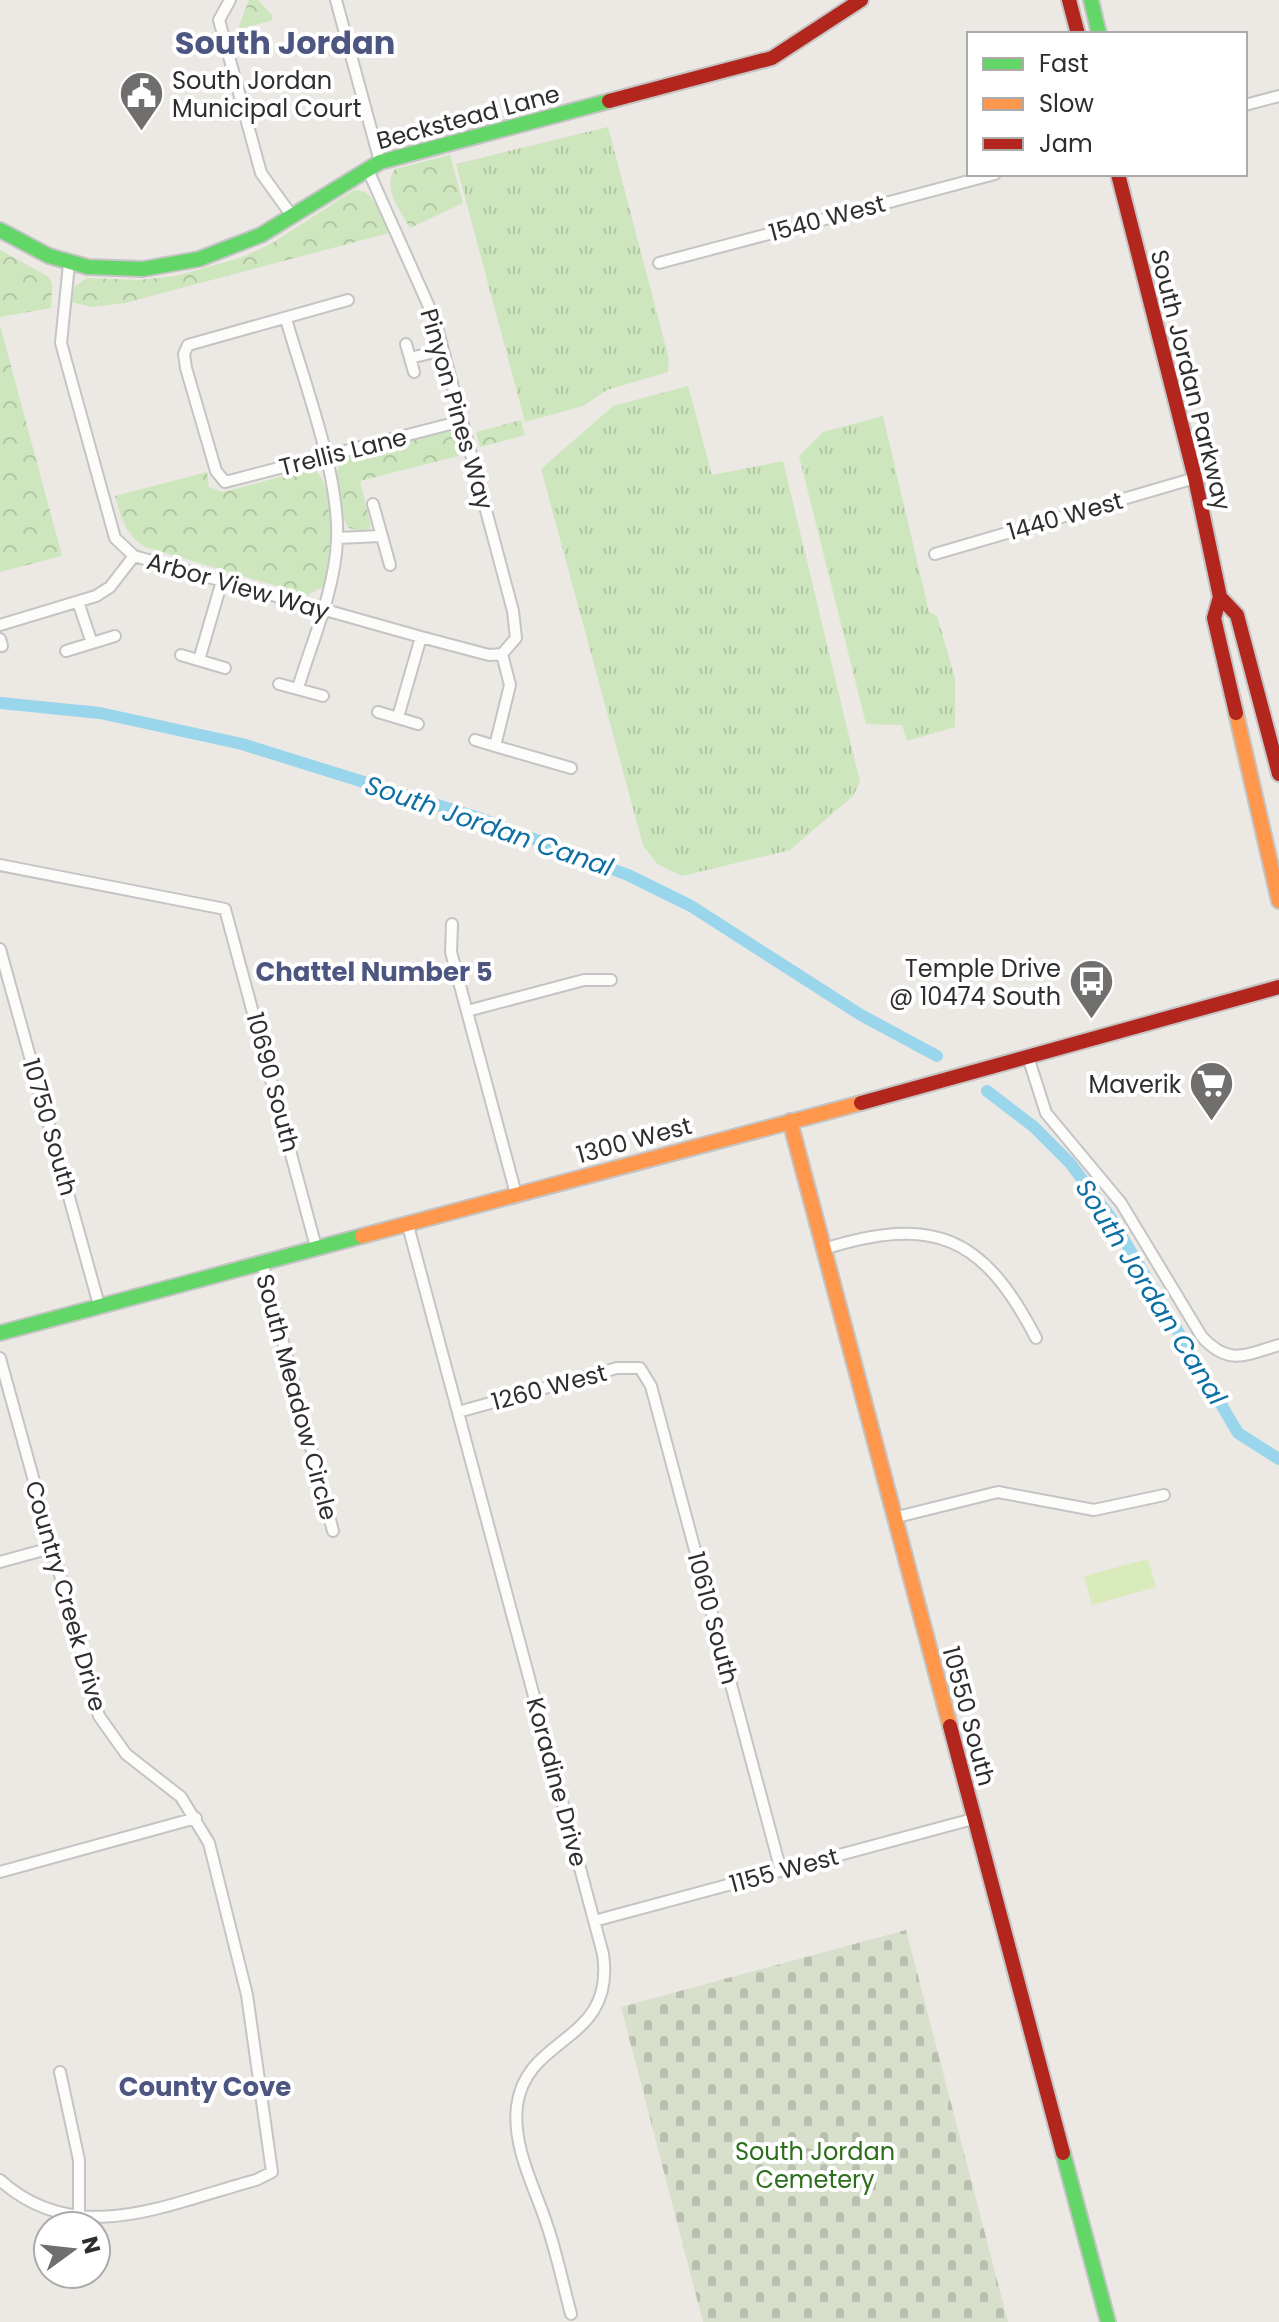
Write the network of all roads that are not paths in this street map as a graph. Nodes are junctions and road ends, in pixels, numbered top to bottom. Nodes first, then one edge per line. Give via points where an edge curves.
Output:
1 (230, 0) edge
2 (336, 0) edge
3 (861, 0) edge
4 (1069, 0) edge
5 (1091, 0) edge
6 (1077, 32) edge
7 (1099, 32) edge
8 (1279, 96) edge
9 (1247, 104) edge
10 (374, 165) junction
11 (987, 176) edge
12 (1119, 176) edge
13 (292, 216) junction
14 (0, 230) edge
15 (659, 263) dead end
16 (69, 264) junction
17 (348, 300) dead end
18 (286, 319) junction
19 (406, 344) dead end
20 (443, 350) junction
21 (410, 358) junction
22 (414, 372) dead end
23 (462, 421) junction
24 (324, 456) junction
25 (1195, 478) junction
26 (373, 504) dead end
27 (380, 536) junction
28 (338, 538) junction
29 (935, 554) dead end
30 (134, 556) junction
31 (390, 565) dead end
32 (222, 581) junction
33 (1220, 597) junction
34 (78, 602) junction
35 (321, 610) junction
36 (0, 625) edge
37 (115, 636) dead end
38 (421, 637) junction
39 (92, 643) junction
40 (66, 651) dead end
41 (502, 654) junction
42 (181, 655) dead end
43 (199, 660) junction
44 (225, 668) dead end
45 (279, 684) dead end
46 (298, 688) junction
47 (323, 696) dead end
48 (378, 712) dead end
49 (398, 717) junction
50 (418, 724) dead end
51 (475, 740) dead end
52 (495, 746) junction
53 (571, 768) dead end
54 (1279, 774) edge
55 (0, 865) edge
56 (1279, 901) edge
57 (452, 924) dead end
58 (0, 949) edge
59 (611, 980) dead end
60 (1279, 987) edge
61 (467, 1011) junction
62 (1028, 1057) junction
63 (790, 1121) junction
64 (516, 1194) junction
65 (407, 1222) junction
66 (316, 1247) junction
67 (824, 1249) junction
68 (262, 1262) junction
69 (99, 1305) junction
70 (0, 1333) edge
71 (1036, 1338) dead end
72 (1279, 1345) edge
73 (0, 1358) edge
74 (640, 1368) joint
75 (458, 1412) junction
76 (1164, 1495) dead end
77 (893, 1518) junction
78 (333, 1531) dead end
79 (51, 1548) junction
80 (0, 1562) edge
81 (196, 1818) junction
82 (973, 1819) junction
83 (781, 1871) junction
84 (0, 1872) edge
85 (594, 1921) junction
86 (60, 2072) dead end
87 (0, 2180) edge
88 (53, 2210) edge
89 (79, 2210) edge
90 (112, 2216) edge
91 (571, 2314) dead end
92 (1108, 2322) edge

1 - 13 street via 219,20 261,173
2 - 10 street, Pinyon Pines Way
3 - 10 street, Beckstead Lane via 772,58
4 - 6 street
5 - 7 street
8 - 9 street
10 - 13 street, Beckstead Lane
10 - 20 street, Pinyon Pines Way
11 - 15 street, 1540 West
12 - 25 street, South Jordan Parkway
13 - 16 street, Beckstead Lane via 229,250 170,265 124,270
14 - 16 street, Beckstead Lane
16 - 30 street, Arbor View Way via 61,343 115,538
17 - 18 street
18 - 24 street
18 - 24 street, Trellis Lane via 188,345 184,354 216,471 225,482
19 - 21 street
20 - 21 street
20 - 23 street, Pinyon Pines Way
21 - 22 street
23 - 24 street, Trellis Lane
23 - 41 street, Pinyon Pines Way via 513,611 516,638
24 - 28 street
25 - 29 street, 1440 West
25 - 33 street, South Jordan Parkway
26 - 27 street
27 - 28 street
27 - 31 street
28 - 35 street
30 - 32 street, Arbor View Way
30 - 34 street via 110,587
32 - 35 street, Arbor View Way
32 - 43 street
33 - 54 street via 1237,615
33 - 56 street via 1214,618
34 - 36 street
34 - 39 street
35 - 38 street, Arbor View Way
35 - 46 street
37 - 39 street
38 - 41 street, Arbor View Way
38 - 49 street
39 - 40 street
41 - 52 street via 510,685
42 - 43 street
43 - 44 street
45 - 46 street
46 - 47 street
48 - 49 street
49 - 50 street
51 - 52 street
52 - 53 street
55 - 66 street, 10690 South via 225,909
57 - 61 street via 451,952
58 - 69 street, 10750 South
59 - 61 street via 584,980
60 - 62 street, 1300 West
61 - 64 street
62 - 63 street, 1300 West
62 - 72 street via 1046,1113 1121,1203 1202,1337 1215,1351 1234,1358
63 - 64 street, 1300 West
63 - 67 street, 10550 South
64 - 65 street, 1300 West
65 - 66 street, 1300 West
65 - 75 street, Koradine Drive
66 - 68 street, 1300 West
67 - 71 street via 893,1232 952,1242 997,1276
67 - 77 street, 10550 South
68 - 69 street, 1300 West
68 - 78 street, South Meadow Circle
69 - 70 street, 1300 West
73 - 79 street, Country Creek Drive
74 - 75 street, 1260 West via 617,1368
74 - 83 street, 10610 South via 651,1386
75 - 85 street, Koradine Drive
76 - 77 street via 1094,1510 998,1492
77 - 82 street, 10550 South
79 - 80 street
79 - 81 street, Country Creek Drive via 99,1716 126,1754 181,1797
81 - 84 street
81 - 90 street, Country Creek Drive via 215,1863 247,1995 272,2172
82 - 83 street, 1155 West
82 - 92 street, 10550 South
83 - 85 street, 1155 West
85 - 91 street, Koradine Drive via 605,1968 600,1996 584,2024 538,2060 517,2105 519,2139
86 - 89 street via 79,2160
87 - 88 street, Country Creek Drive via 33,2204

